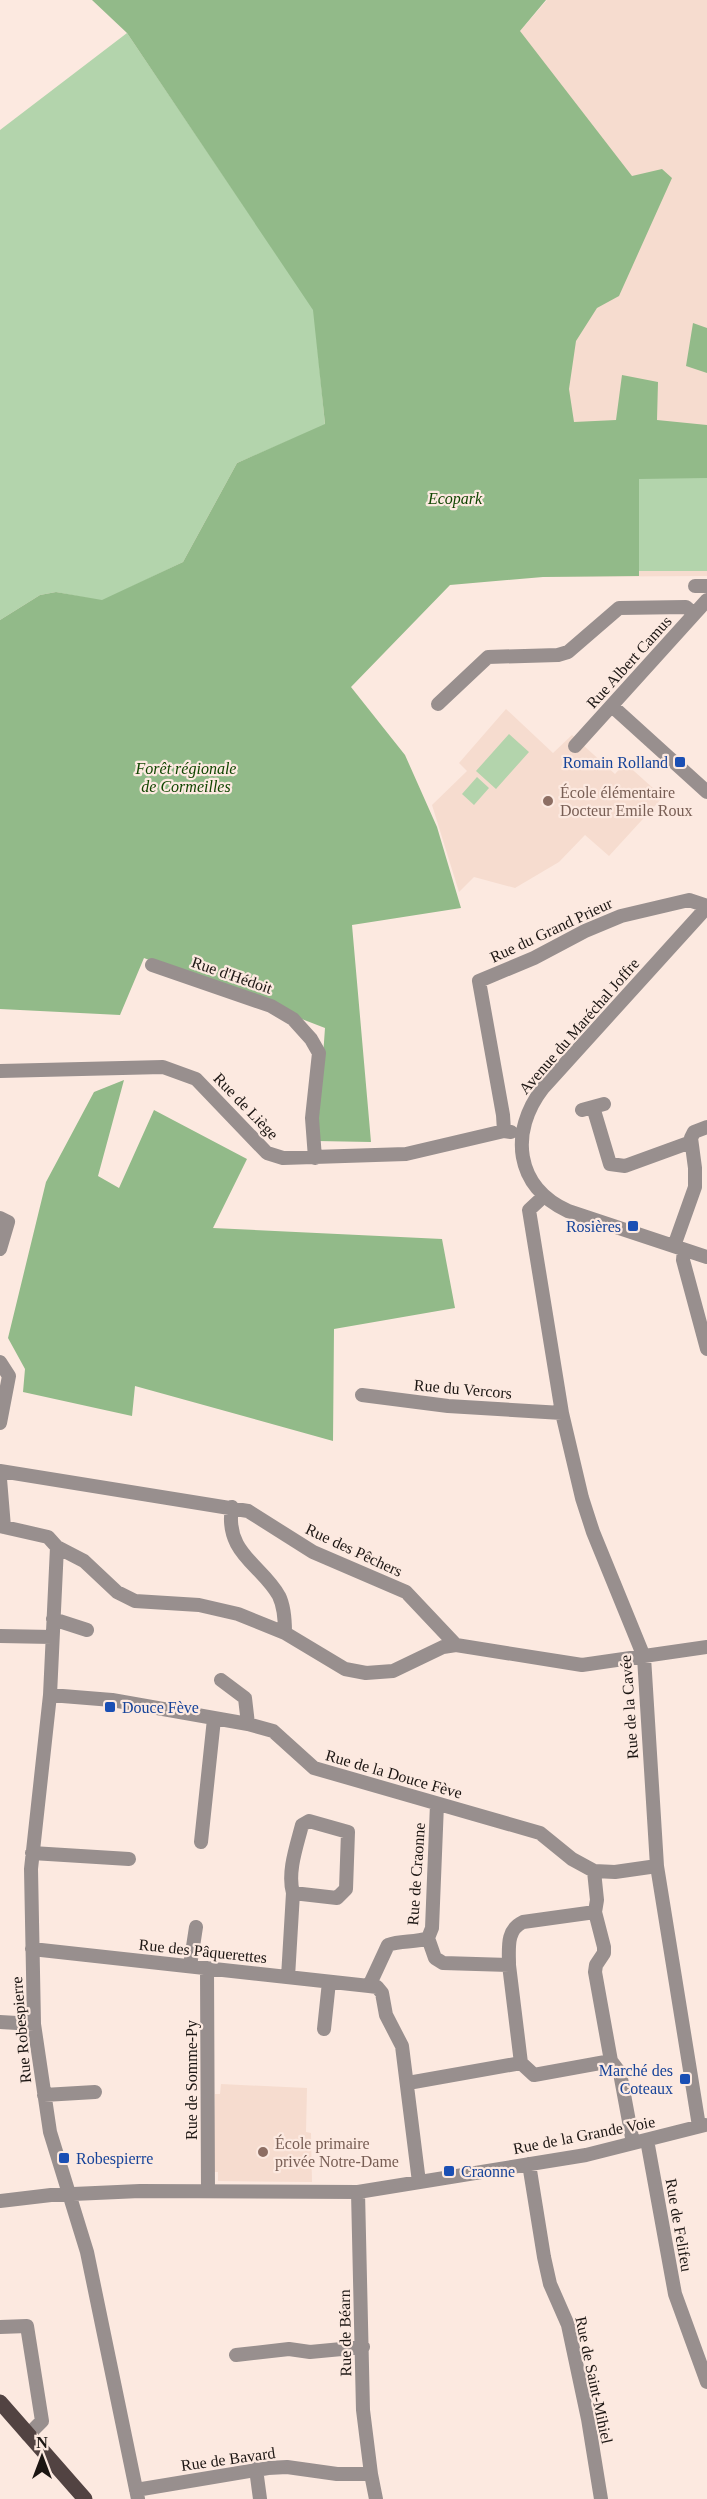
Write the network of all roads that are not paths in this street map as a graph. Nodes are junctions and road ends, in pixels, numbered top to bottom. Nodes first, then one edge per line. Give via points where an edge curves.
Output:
1 (707, 600) edge
2 (694, 614) junction
3 (438, 704) dead end
4 (612, 706) junction
5 (575, 746) dead end
6 (707, 792) edge
7 (706, 904) edge
8 (152, 965) dead end
9 (0, 1071) edge
10 (593, 1107) dead end
11 (707, 1127) edge
12 (504, 1131) junction
13 (521, 1134) junction
14 (690, 1142) junction
15 (315, 1158) junction
16 (544, 1196) junction
17 (0, 1218) edge
18 (679, 1248) junction
19 (0, 1250) edge
20 (707, 1257) edge
21 (707, 1349) edge
22 (0, 1362) edge
23 (362, 1395) dead end
24 (562, 1413) junction
25 (0, 1423) edge
26 (0, 1471) edge
27 (0, 1479) edge
28 (232, 1507) junction
29 (2, 1526) edge
30 (57, 1547) junction
31 (53, 1619) junction
32 (87, 1630) dead end
33 (285, 1633) junction
34 (0, 1636) edge
35 (52, 1637) junction
36 (456, 1645) junction
37 (707, 1647) edge
38 (644, 1657) junction
39 (221, 1680) dead end
40 (50, 1695) junction
41 (214, 1719) junction
42 (248, 1724) junction
43 (437, 1804) junction
44 (201, 1842) dead end
45 (32, 1853) junction
46 (129, 1860) dead end
47 (657, 1866) junction
48 (594, 1871) junction
49 (293, 1893) junction
50 (595, 1912) junction
51 (195, 1927) dead end
52 (428, 1938) junction
53 (32, 1949) junction
54 (509, 1965) junction
55 (190, 1966) junction
56 (207, 1968) junction
57 (288, 1977) junction
58 (329, 1982) junction
59 (369, 1986) junction
60 (0, 2022) edge
61 (34, 2024) junction
62 (324, 2029) dead end
63 (611, 2061) junction
64 (521, 2063) junction
65 (408, 2083) junction
66 (95, 2092) dead end
67 (44, 2095) junction
68 (703, 2126) edge
69 (647, 2140) junction
70 (633, 2143) junction
71 (529, 2164) junction
72 (419, 2182) junction
73 (208, 2192) junction
74 (358, 2192) junction
75 (70, 2196) junction
76 (0, 2200) edge
77 (0, 2327) edge
78 (363, 2347) junction
79 (236, 2355) dead end
80 (707, 2382) edge
81 (0, 2402) edge
82 (28, 2435) junction
83 (256, 2469) junction
84 (371, 2474) junction
85 (137, 2495) edge
86 (85, 2499) edge
87 (260, 2499) edge
88 (376, 2499) edge
89 (601, 2499) edge

1 - 2 street, Rue Albert Camus
2 - 3 street via 686,607 619,608 568,652 488,657
2 - 4 street, Rue Albert Camus
4 - 5 street, Rue Albert Camus
4 - 6 street
7 - 12 street, Rue du Grand Prieur via 689,900 621,916 478,981
7 - 13 street, Avenue du Maréchal Joffre via 543,1088 527,1113
8 - 15 street, Rue d'Hédoit via 272,1006 311,1039 319,1053 312,1118
9 - 15 street, Rue de Liège via 171,1069 196,1079 267,1153 283,1158
10 - 14 street via 610,1164 625,1166
11 - 14 street via 694,1132
12 - 13 street
12 - 15 street, Rue de Liège via 406,1154
13 - 16 street, Avenue du Maréchal Joffre via 525,1165
14 - 18 street via 695,1187
16 - 18 street, Avenue du Maréchal Joffre via 568,1211
16 - 24 street, Rue de la Cavée via 530,1210
17 - 19 street via 8,1222
18 - 20 street, Avenue du Maréchal Joffre
18 - 21 street
22 - 25 street via 9,1376
23 - 24 street, Rue du Vercors via 448,1406
24 - 38 street, Rue de la Cavée via 586,1515
26 - 28 street, Rue des Pêchers
27 - 29 street
28 - 33 street via 237,1543 246,1560 280,1598
28 - 36 street, Rue des Pêchers via 248,1510 313,1552 406,1592
29 - 30 street via 48,1537
30 - 31 street, Rue Robespierre
30 - 33 street via 84,1562 117,1592 135,1601 199,1605 238,1614
31 - 32 street
31 - 35 street, Rue Robespierre
33 - 36 street via 345,1669 366,1673 393,1671 442,1647
34 - 35 street
35 - 40 street, Rue Robespierre
36 - 38 street via 582,1665
37 - 38 street
38 - 47 street, Rue de la Cavée
39 - 42 street via 244,1698
40 - 41 street, Rue de la Douce Fève via 112,1700
40 - 45 street, Rue Robespierre
41 - 42 street, Rue de la Douce Fève
41 - 44 street
42 - 43 street, Rue de la Douce Fève via 273,1731 314,1768
43 - 48 street, Rue de la Douce Fève via 540,1833 572,1860
43 - 52 street, Rue de Craonne via 432,1928
45 - 46 street
45 - 53 street, Rue Robespierre
47 - 48 street, Rue de la Douce Fève
47 - 68 street, Rue de la Cavée
48 - 50 street
49 - 49 street via 295,1853 302,1825 309,1821 348,1832 346,1889 337,1898
49 - 57 street
50 - 54 street via 516,1925 510,1937
50 - 63 street via 604,1953 595,1972
51 - 55 street
52 - 54 street via 435,1958 443,1963
52 - 59 street, Rue de Craonne via 388,1946
53 - 55 street, Rue des Pâquerettes
53 - 61 street, Rue Robespierre
54 - 64 street
55 - 56 street, Rue des Pâquerettes
56 - 57 street, Rue des Pâquerettes
56 - 73 street, Rue de Somme-Py
57 - 58 street, Rue des Pâquerettes
58 - 59 street, Rue des Pâquerettes
58 - 62 street
59 - 65 street via 382,1992 386,2015 402,2046
60 - 61 street
61 - 67 street, Rue Robespierre
63 - 64 street via 534,2075
63 - 70 street via 620,2073
64 - 65 street
65 - 72 street
66 - 67 street
67 - 75 street, Rue Robespierre via 50,2132
68 - 69 street, Rue de la Grande Voie
69 - 70 street, Rue de la Grande Voie
69 - 80 street, Rue de Felifeu via 675,2294
70 - 71 street, Rue de la Grande Voie
71 - 72 street, Rue de la Grande Voie
71 - 89 street, Rue de Saint-Mihiel via 544,2257 550,2284 568,2325
72 - 74 street, Rue de la Grande Voie
73 - 74 street, Rue de la Grande Voie
73 - 75 street, Rue de la Grande Voie
74 - 78 street, Rue de Béarn
75 - 76 street, Rue de la Grande Voie
75 - 85 street, Rue Robespierre via 87,2252
77 - 82 street via 27,2325 42,2421
78 - 79 street
78 - 84 street, Rue de Béarn via 363,2410
81 - 82 main road
82 - 86 main road
83 - 84 street, Rue de Bavard via 287,2467
83 - 85 street, Rue de Bavard
83 - 87 street
84 - 88 street

